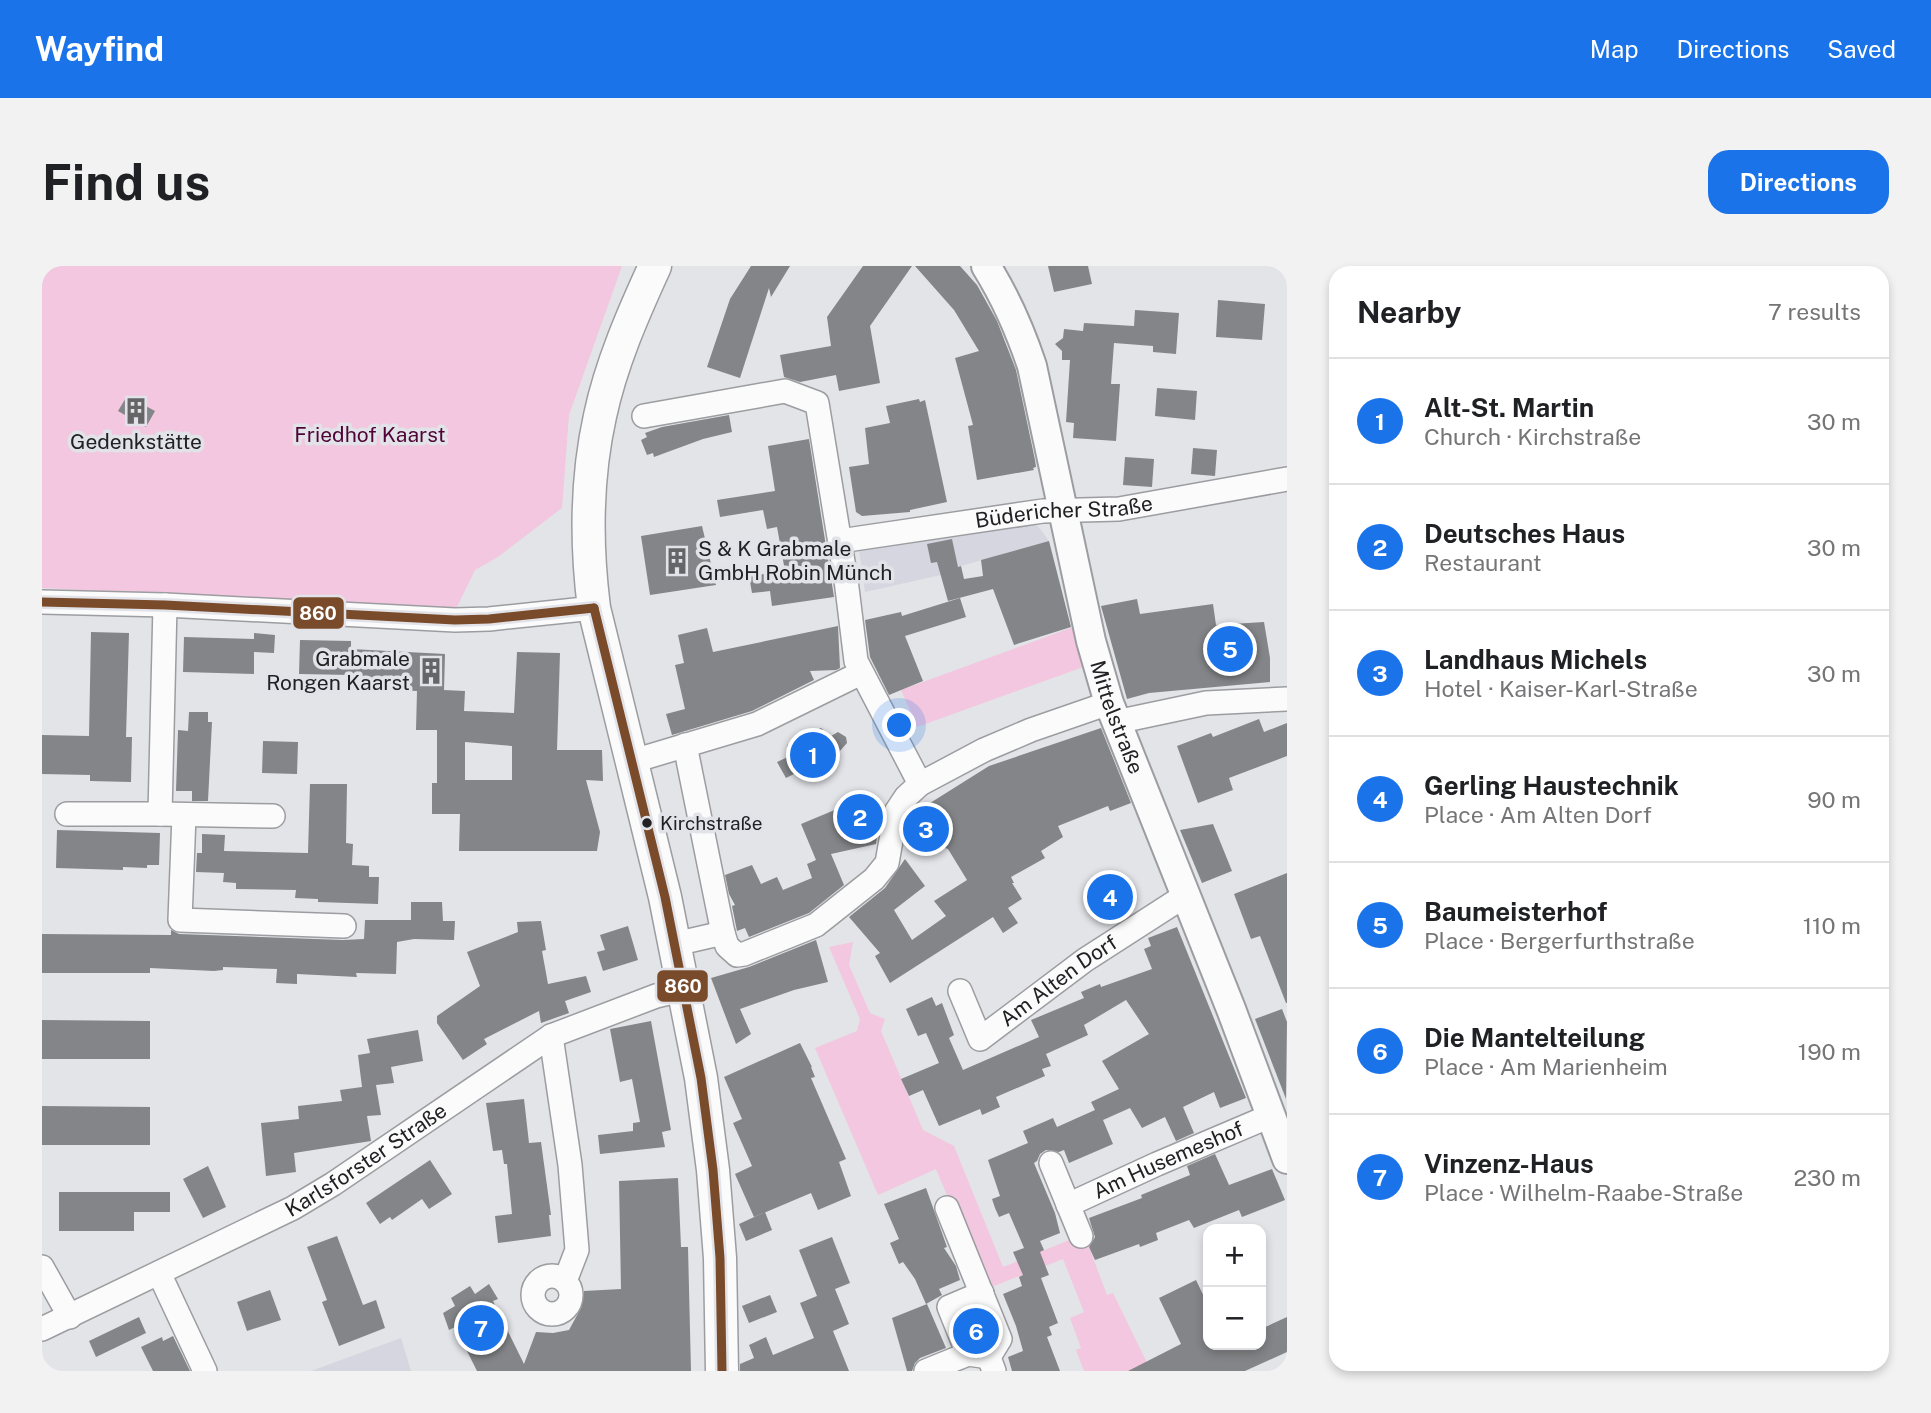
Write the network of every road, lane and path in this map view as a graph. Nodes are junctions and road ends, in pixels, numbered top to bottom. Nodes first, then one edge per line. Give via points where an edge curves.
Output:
1 (655, 266) edge
2 (986, 266) edge
3 (644, 416) dead end
4 (1287, 479) edge
5 (1063, 510) junction
6 (840, 541) junction
7 (42, 602) edge
8 (165, 605) junction
9 (594, 608) junction
10 (861, 673) junction
11 (1287, 699) edge
12 (1113, 713) junction
13 (685, 745) junction
14 (630, 762) junction
15 (920, 784) junction
16 (67, 814) dead end
17 (160, 814) junction
18 (184, 815) junction
19 (273, 816) dead end
20 (1186, 895) junction
21 (344, 926) dead end
22 (723, 933) junction
23 (675, 944) junction
24 (685, 989) junction
25 (960, 991) dead end
26 (551, 1036) junction
27 (1270, 1116) junction
28 (1287, 1159) edge
29 (1051, 1163) dead end
30 (1068, 1205) junction
31 (947, 1208) dead end
32 (1081, 1236) dead end
33 (42, 1268) edge
34 (159, 1273) junction
35 (565, 1281) dead end
36 (982, 1293) junction
37 (70, 1317) junction
38 (42, 1329) edge
39 (984, 1361) edge
40 (205, 1371) edge
41 (722, 1371) edge
42 (926, 1371) edge

1 - 9 main road via 612,370 600,416 589,511
2 - 5 street, Mittelstraße via 1020,328 1032,366
3 - 6 street via 785,391 817,403
4 - 5 street, Büdericher Straße via 1119,509
5 - 6 street, Büdericher Straße
5 - 12 street, Mittelstraße via 1091,641
6 - 10 street via 853,646
7 - 8 street
8 - 9 street via 455,620
8 - 17 street
9 - 14 main road
10 - 13 street via 757,724
10 - 15 street
11 - 12 street
12 - 15 street via 1019,735
12 - 20 street, Mittelstraße
13 - 14 street
13 - 22 street
14 - 23 main road
15 - 22 street via 897,811 887,863 825,919 737,955
16 - 17 street
17 - 18 street
18 - 19 street
18 - 21 street via 180,920
20 - 25 street, Am Alten Dorf via 1085,960 980,1040
20 - 27 street, Mittelstraße
22 - 23 street
23 - 24 main road
24 - 26 street, Karlsforster Straße
24 - 41 main road via 713,1170
26 - 34 street, Karlsforster Straße via 313,1196
26 - 35 street via 577,1250
27 - 28 street, Mittelstraße
27 - 30 street, Am Husemeshof
29 - 30 street, Am Husemeshof
30 - 32 street, Am Husemeshof
31 - 36 street
33 - 37 street
34 - 37 street, Karlsforster Straße
34 - 40 street
36 - 39 street via 1000,1339
36 - 39 street via 949,1307
37 - 38 street, Karlsforster Straße
39 - 42 street

